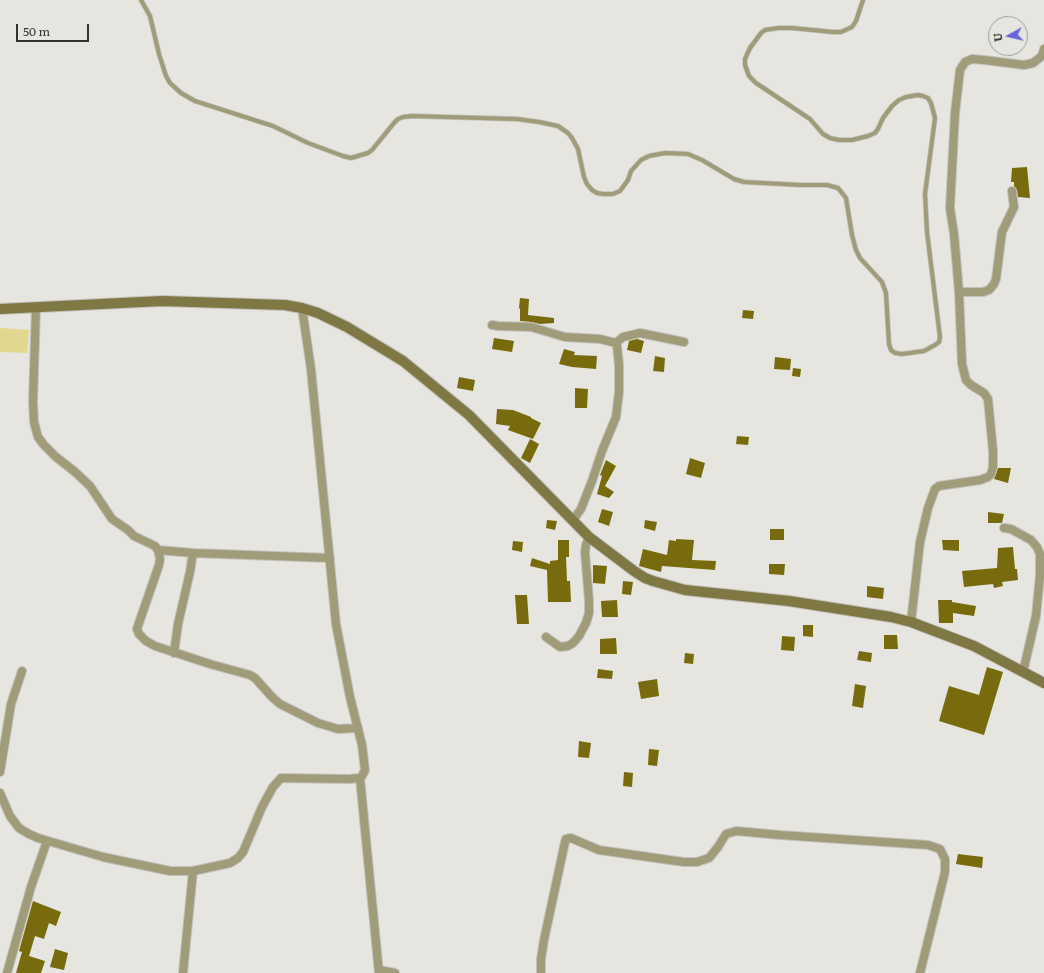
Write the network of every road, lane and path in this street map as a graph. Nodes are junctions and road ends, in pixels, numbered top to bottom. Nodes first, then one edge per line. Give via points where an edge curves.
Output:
1 (141, 0) edge
2 (863, 0) edge
3 (1044, 50) edge
4 (1012, 191) dead end
5 (959, 292) junction
6 (36, 308) junction
7 (302, 308) junction
8 (0, 309) edge
9 (492, 324) dead end
10 (684, 342) dead end
11 (616, 343) junction
12 (573, 520) junction
13 (1004, 528) dead end
14 (589, 537) junction
15 (158, 550) junction
16 (193, 553) junction
17 (330, 558) junction
18 (911, 622) junction
19 (546, 637) dead end
20 (174, 653) junction
21 (22, 670) dead end
22 (1023, 672) junction
23 (1044, 683) edge
24 (358, 728) junction
25 (0, 772) edge
26 (360, 778) junction
27 (0, 793) edge
28 (47, 841) junction
29 (193, 871) junction
30 (379, 971) edge
31 (7, 973) edge
32 (182, 973) edge
33 (395, 973) edge
34 (541, 973) edge
35 (920, 973) edge

1 - 2 lane via 150,16 166,76 181,93 195,101 273,126 342,156 351,158 368,154 402,117 517,119 558,126 568,133 576,143 587,184 597,193 613,194 620,191 631,171 641,160 665,153 688,154 744,182 827,185 838,188 846,198 856,250 882,282 886,293 891,350 902,354 924,351 939,342 940,337 924,194 935,118 928,98 918,95 899,100 883,118 875,133 852,140 839,140 823,134 810,119 756,83 745,65 750,48 765,30 792,28 841,32 852,27
3 - 5 street via 1038,60 1024,65 972,59 962,66 955,113 950,208
4 - 5 street via 1014,207 1002,232 994,284 983,292
5 - 18 street via 963,373 966,380 988,399 993,467 988,477 939,486 935,489 923,530
6 - 7 main road via 162,301 286,305
6 - 8 main road
6 - 15 street via 33,401 38,437 56,458 90,486 112,519
7 - 12 main road via 347,327 403,362 469,415
7 - 17 street via 311,369
9 - 11 street via 531,327 564,337 600,339
10 - 11 street via 640,333 623,337
11 - 12 street via 619,354 619,392 616,417 581,510
12 - 14 main road
13 - 22 street via 1031,540 1038,547 1040,554 1036,616
14 - 18 main road via 653,582 685,590 789,601
14 - 19 street via 585,549 589,600 586,623 579,636 568,646 560,647
15 - 16 street
15 - 20 street via 159,565 137,631 146,641
16 - 17 street
16 - 20 street
17 - 24 street via 336,624
18 - 22 main road via 974,646
20 - 24 street via 250,675 280,704 318,723 338,728
21 - 25 street via 12,704
22 - 23 main road
24 - 26 street via 365,762 365,770
26 - 29 street via 281,778 262,807 238,858 230,863
26 - 30 street
27 - 28 street via 10,816 19,828
28 - 29 street via 102,857 170,871
28 - 31 street
29 - 32 street
30 - 33 street
34 - 35 street via 544,940 566,839 571,838 599,850 698,862 709,858 726,834 736,831 928,845 940,849 945,872

